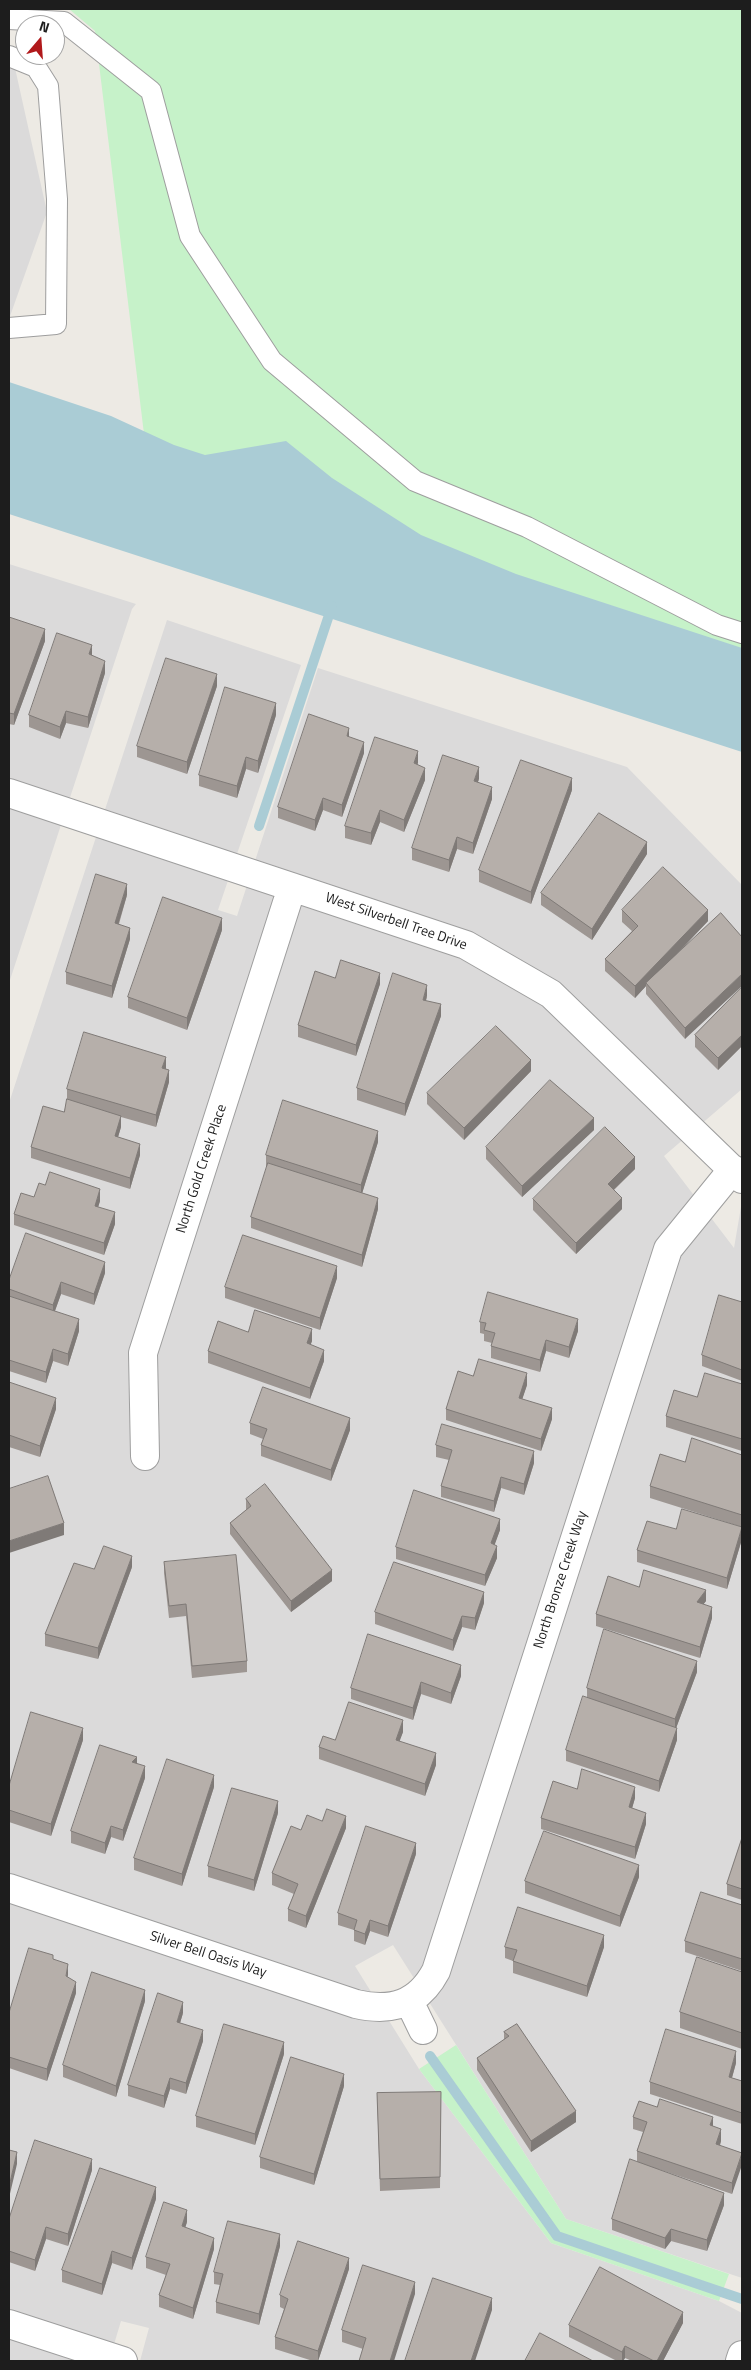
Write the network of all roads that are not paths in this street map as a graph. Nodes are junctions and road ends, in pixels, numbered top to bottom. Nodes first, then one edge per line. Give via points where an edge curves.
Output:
1 (9, 19) edge
2 (9, 56) edge
3 (9, 328) edge
4 (742, 633) edge
5 (9, 793) edge
6 (292, 887) junction
7 (738, 1174) edge
8 (145, 1456) dead end
9 (9, 1888) edge
10 (409, 2001) junction
11 (423, 2030) dead end
12 (9, 2324) edge
13 (742, 2356) edge
14 (123, 2361) edge
15 (740, 2361) edge

1 - 4 lane via 64,22 151,91 190,236 272,361 414,481 528,528 717,625
2 - 3 lane via 36,67 48,86 57,198 56,324
5 - 6 street, West Silverbell Tree Drive
6 - 7 street, West Silverbell Tree Drive via 466,945 551,994
6 - 8 street, North Gold Creek Place via 143,1353
7 - 10 street, North Bronze Creek Way via 668,1249 436,1971 427,1987
9 - 10 street, Silver Bell Oasis Way via 356,2004 372,2008
10 - 11 street
12 - 14 street
13 - 15 street

